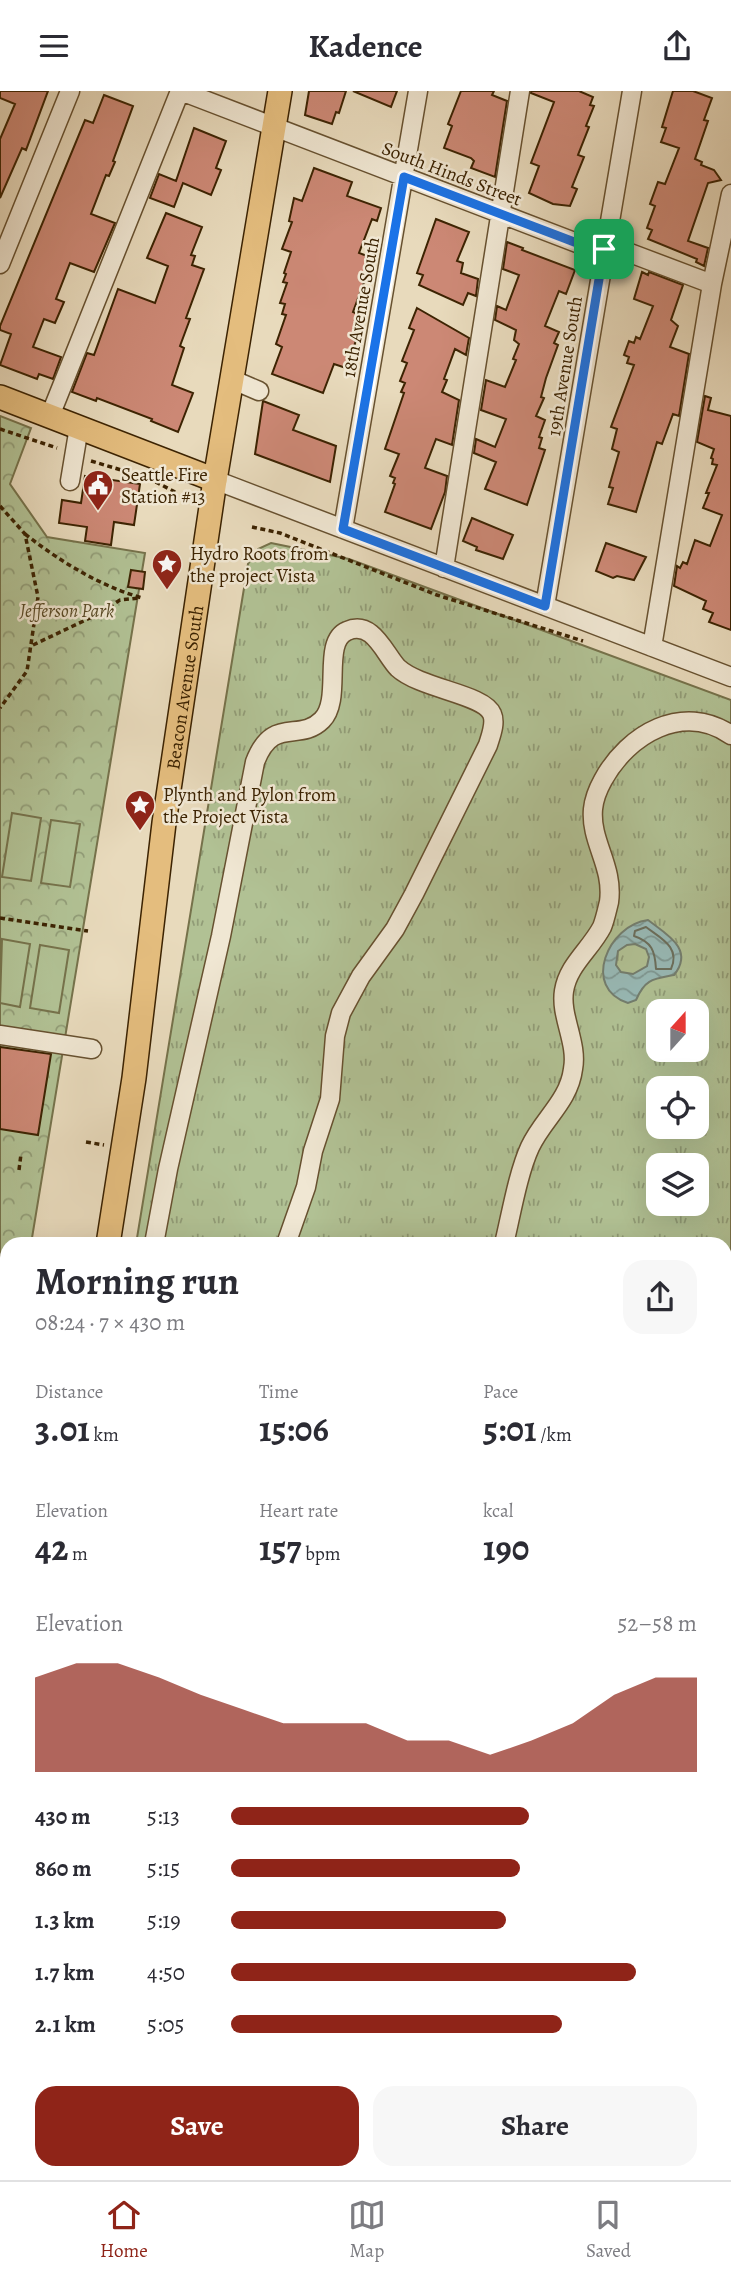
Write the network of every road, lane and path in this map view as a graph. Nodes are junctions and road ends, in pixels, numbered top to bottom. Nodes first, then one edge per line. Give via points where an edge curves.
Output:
1 (70, 91) edge
2 (180, 91) edge
3 (280, 91) edge
4 (418, 91) edge
5 (520, 91) edge
6 (632, 91) edge
7 (274, 127) junction
8 (404, 177) junction
9 (731, 194) edge
10 (501, 214) junction
11 (604, 249) junction
12 (0, 264) edge
13 (712, 284) junction
14 (231, 379) junction
15 (260, 391) dead end
16 (0, 397) edge
17 (50, 416) junction
18 (79, 427) junction
19 (215, 480) junction
20 (70, 481) dead end
21 (0, 505) edge
22 (252, 527) dead end
23 (343, 529) junction
24 (25, 534) junction
25 (444, 568) junction
26 (545, 606) junction
27 (590, 643) dead end
28 (32, 646) junction
29 (652, 647) junction
30 (731, 677) edge
31 (0, 708) edge
32 (731, 735) edge
33 (0, 918) edge
34 (88, 931) dead end
35 (0, 1035) edge
36 (92, 1049) dead end
37 (21, 1154) dead end
38 (19, 1170) dead end
39 (109, 1237) edge
40 (155, 1237) edge
41 (288, 1237) edge
42 (505, 1237) edge

1 - 12 street
2 - 7 street, South Hinds Street
2 - 17 street
3 - 7 main road, Beacon Avenue South
4 - 8 street, 18th Avenue South
5 - 10 street
6 - 11 street, 19th Avenue South
7 - 8 street, South Hinds Street
7 - 14 main road, Beacon Avenue South
8 - 10 street, South Hinds Street
8 - 23 street, 18th Avenue South via 352,427
9 - 13 street
10 - 11 street, South Hinds Street via 590,248
10 - 25 street
11 - 13 street, South Hinds Street via 622,250
11 - 26 street, 19th Avenue South
13 - 29 street
14 - 15 street
14 - 19 main road, Beacon Avenue South
16 - 17 main road
17 - 18 main road
18 - 19 main road
18 - 20 street
19 - 23 street
19 - 39 main road, Beacon Avenue South
21 - 24 path
22 - 27 path via 280,533 437,595
23 - 25 street
24 - 28 path via 38,597
24 - 28 path via 58,559 113,589 142,597 120,600
25 - 26 street
26 - 29 street
28 - 31 path via 27,671
29 - 30 street
32 - 42 street via 692,723 655,728 619,754 598,789 592,822 610,884 606,915 567,979 564,1001 574,1069 562,1101 530,1146
33 - 34 path
35 - 36 street
37 - 38 path
40 - 41 street via 255,762 270,738 321,722 332,694 339,637 353,629 374,635 397,667 414,679 477,699 488,706 494,719 488,745 414,894 341,1013 330,1098

